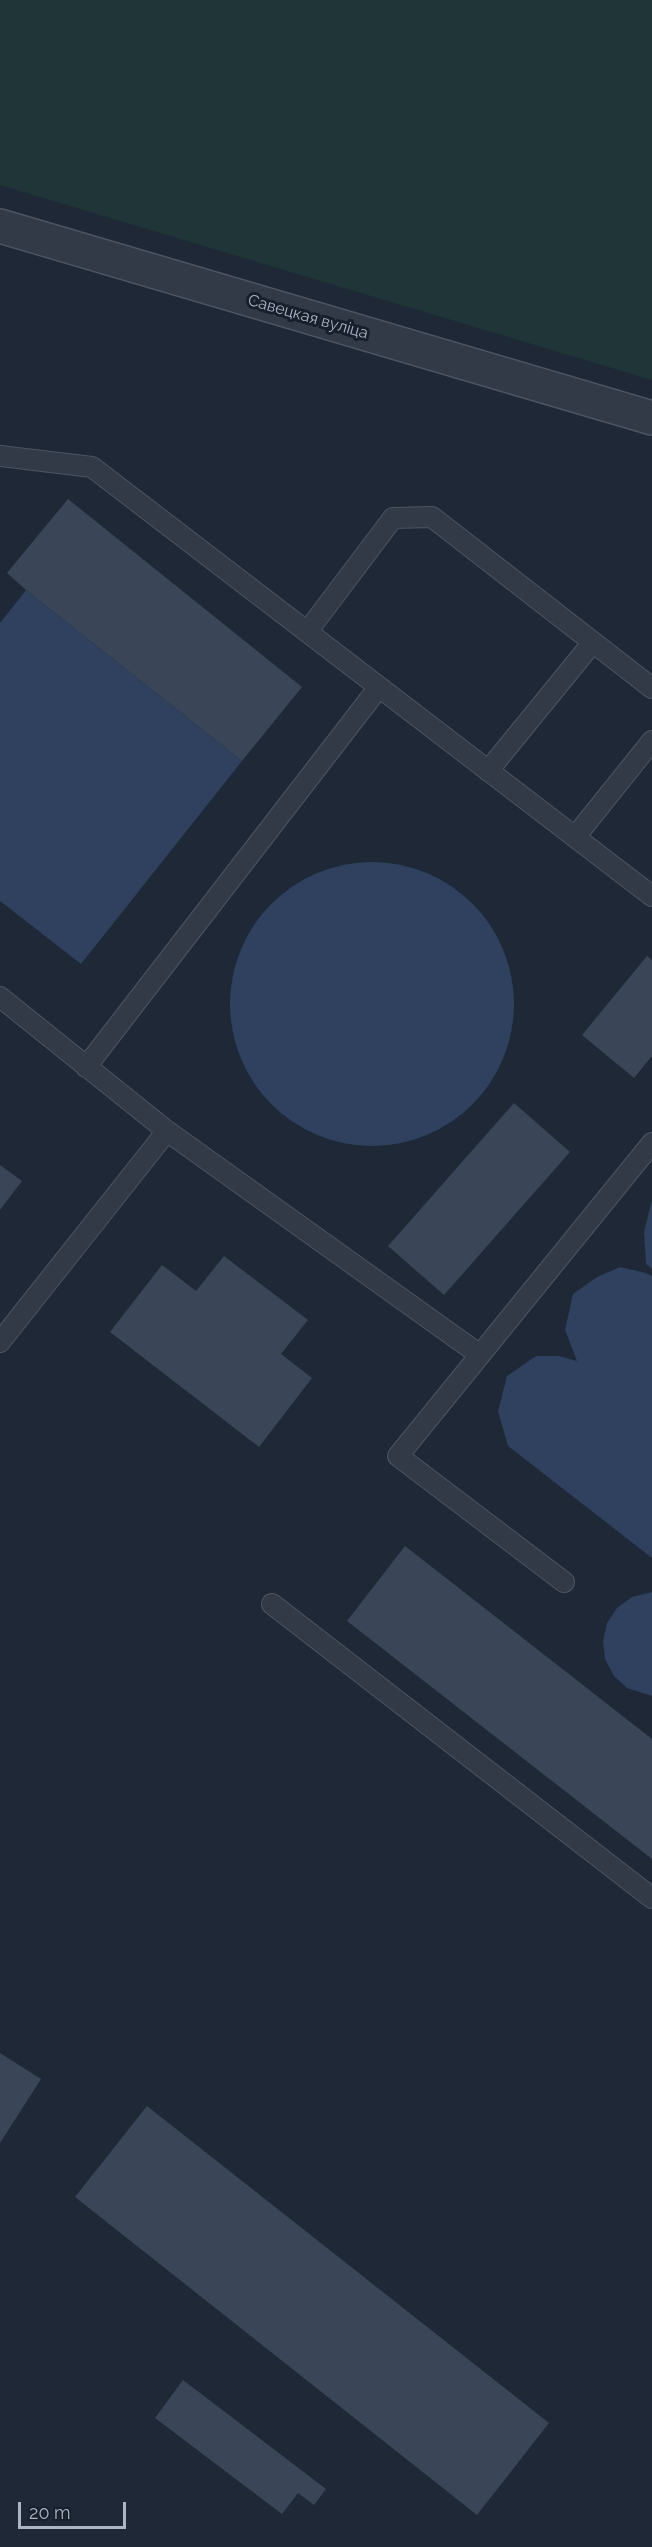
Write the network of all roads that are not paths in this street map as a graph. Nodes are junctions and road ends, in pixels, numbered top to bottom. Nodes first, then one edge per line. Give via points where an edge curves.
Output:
1 (0, 226) edge
2 (652, 418) edge
3 (0, 456) edge
4 (307, 632) junction
5 (593, 642) junction
6 (379, 687) junction
7 (652, 688) edge
8 (652, 741) edge
9 (488, 771) junction
10 (575, 837) junction
11 (652, 896) edge
12 (0, 997) edge
13 (86, 1067) junction
14 (167, 1131) junction
15 (652, 1143) edge
16 (0, 1342) edge
17 (480, 1355) junction
18 (564, 1582) dead end
19 (272, 1604) dead end
20 (652, 1898) edge

1 - 2 street, Савецкая вуліца
3 - 4 lane via 92,466
4 - 5 lane via 393,518 432,517
4 - 6 lane
5 - 7 lane
5 - 9 lane
6 - 9 lane
6 - 13 lane
8 - 10 lane
9 - 10 lane
10 - 11 lane
12 - 13 lane
13 - 14 lane
14 - 16 lane
14 - 17 lane
15 - 17 lane
17 - 18 lane via 398,1456
19 - 20 lane

